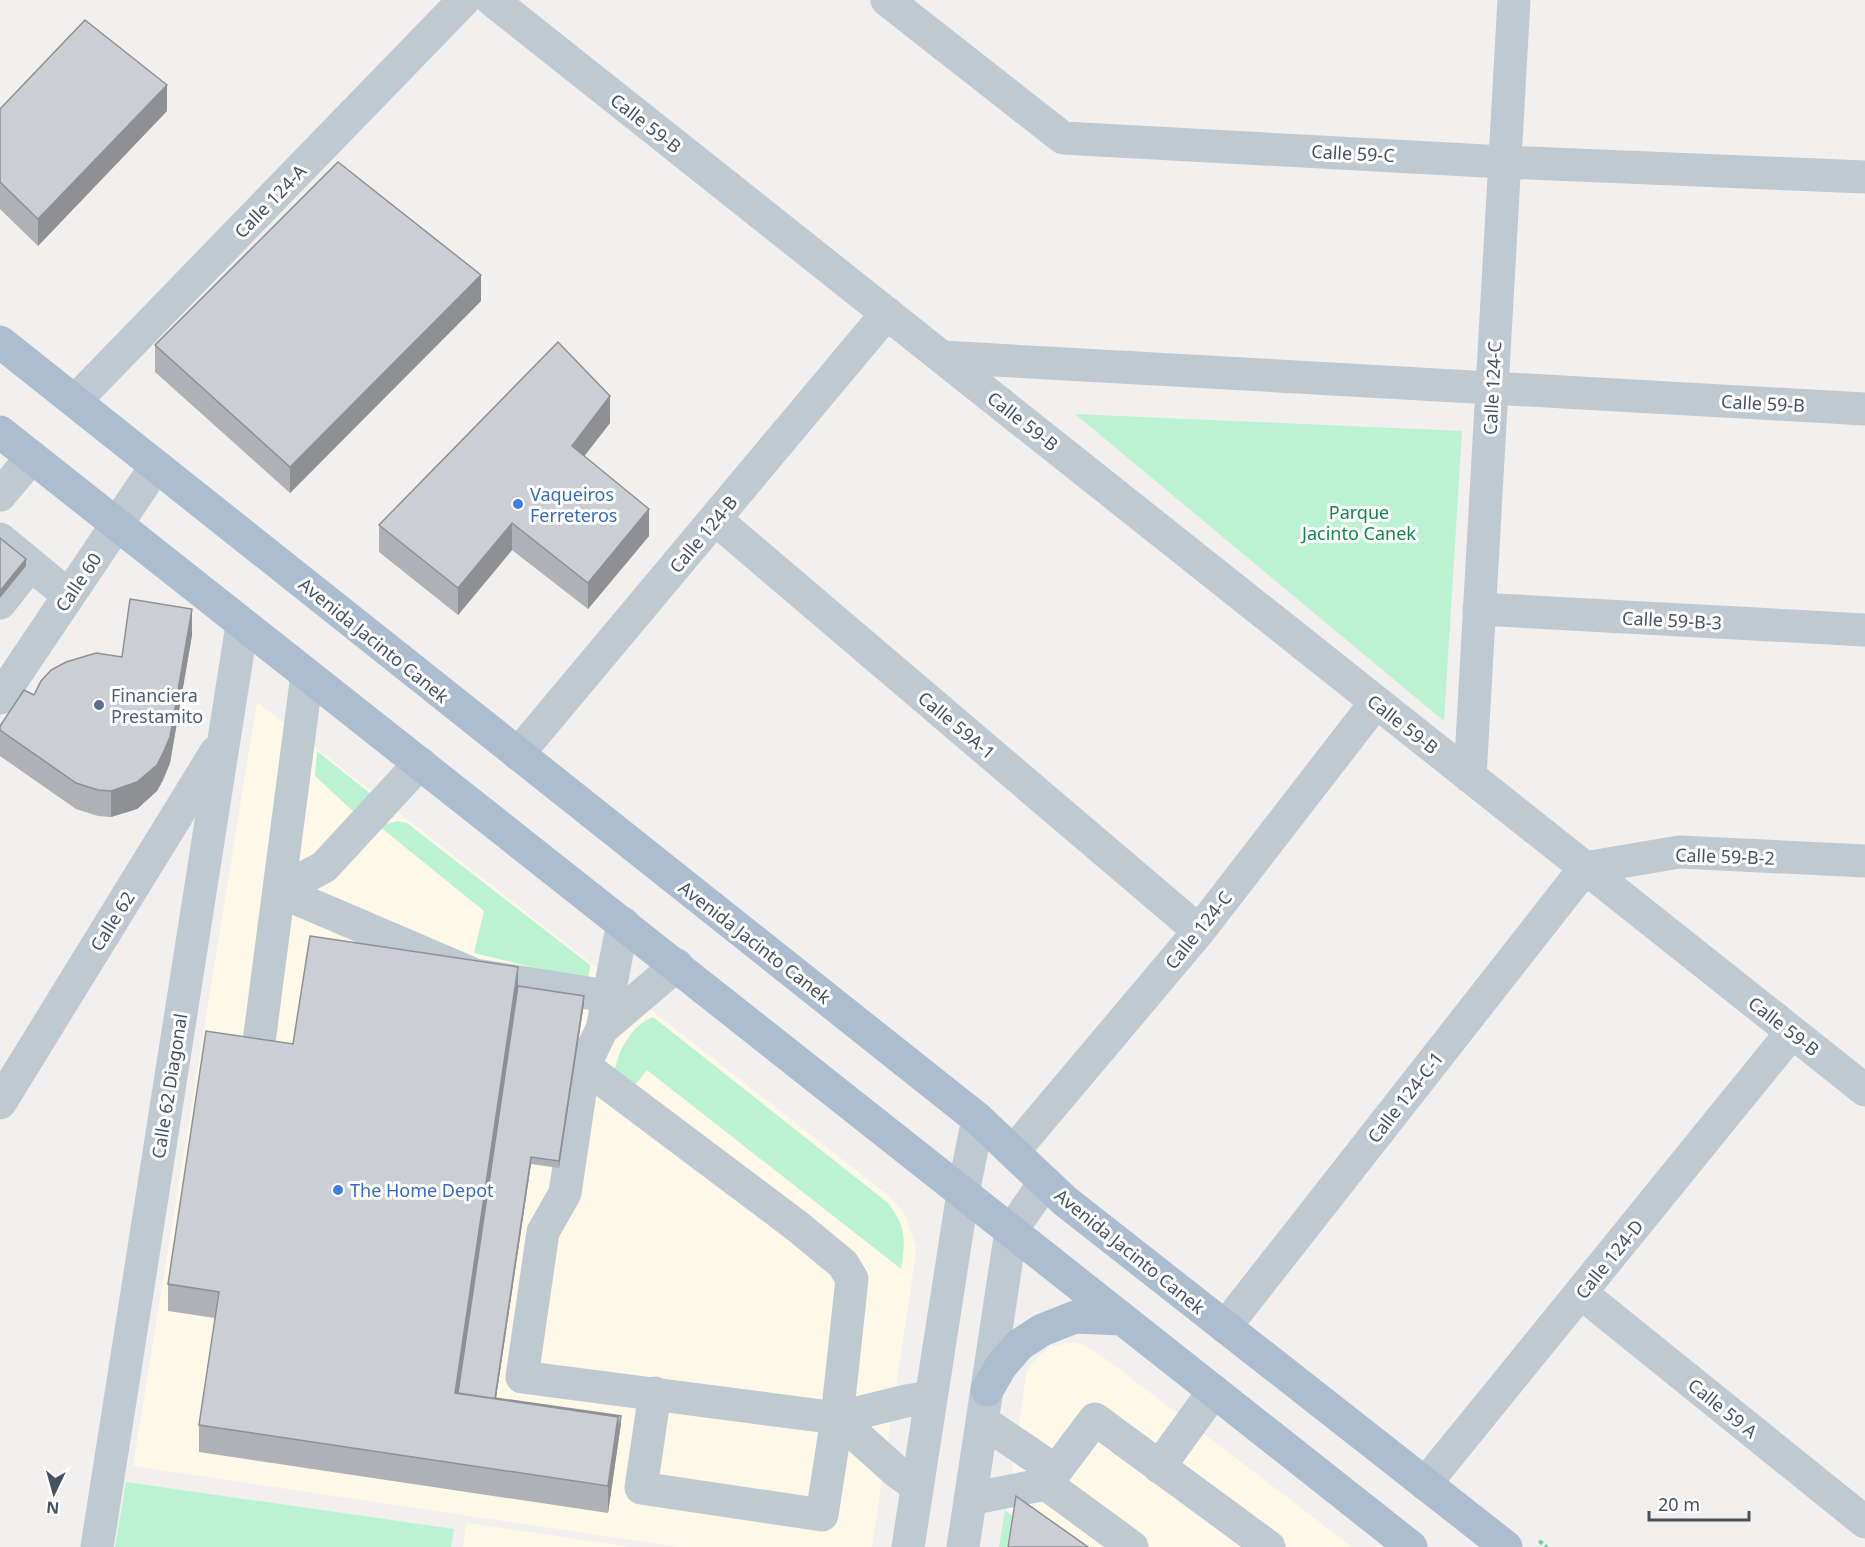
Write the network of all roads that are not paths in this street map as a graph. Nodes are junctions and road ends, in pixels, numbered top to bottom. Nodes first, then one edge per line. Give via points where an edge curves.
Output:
1 (464, 0) edge
2 (492, 0) edge
3 (887, 0) edge
4 (1514, 0) edge
5 (1504, 162) junction
6 (1865, 177) edge
7 (887, 313) junction
8 (0, 342) edge
9 (942, 357) junction
10 (1492, 387) junction
11 (75, 402) junction
12 (1865, 409) edge
13 (0, 432) edge
14 (32, 457) junction
15 (156, 466) junction
16 (0, 495) edge
17 (715, 519) junction
18 (117, 524) junction
19 (0, 540) edge
20 (30, 565) junction
21 (68, 595) junction
22 (0, 603) edge
23 (1479, 609) junction
24 (242, 625) junction
25 (1865, 630) edge
26 (307, 675) junction
27 (3, 685) edge
28 (1376, 702) junction
29 (224, 739) junction
30 (518, 754) junction
31 (420, 764) junction
32 (1470, 777) junction
33 (1865, 861) edge
34 (1585, 868) junction
35 (279, 891) junction
36 (623, 922) junction
37 (1199, 931) junction
38 (677, 965) junction
39 (607, 996) junction
40 (602, 1029) junction
41 (1792, 1032) junction
42 (256, 1065) edge
43 (584, 1066) junction
44 (1865, 1090) edge
45 (0, 1103) edge
46 (978, 1119) junction
47 (1013, 1152) junction
48 (1045, 1182) junction
49 (963, 1193) junction
50 (1011, 1231) junction
51 (1581, 1293) junction
52 (1122, 1319) junction
53 (1225, 1327) junction
54 (1214, 1391) junction
55 (655, 1394) junction
56 (931, 1398) junction
57 (985, 1405) junction
58 (837, 1418) junction
59 (1160, 1467) junction
60 (1051, 1477) junction
61 (1425, 1484) junction
62 (918, 1486) junction
63 (970, 1499) junction
64 (1865, 1522) edge
65 (1404, 1545) edge
66 (97, 1547) edge
67 (908, 1547) edge
68 (963, 1547) edge
69 (1132, 1547) edge
70 (1269, 1547) edge
71 (1506, 1547) edge

1 - 11 street, Calle 124-A
2 - 7 street, Calle 59-B
3 - 5 street, Calle 59-C via 1063,138
4 - 5 street, Calle 124-C
5 - 6 street, Calle 59-C
5 - 10 street, Calle 124-C
7 - 9 street, Calle 59-B
7 - 17 street, Calle 124-B
8 - 11 main road, Avenida Jacinto Canek
9 - 10 street, Calle 59-B
9 - 28 street, Calle 59-B
10 - 12 street, Calle 59-B
10 - 23 street, Calle 124-C
11 - 15 main road, Avenida Jacinto Canek
13 - 14 main road
14 - 16 street
14 - 18 main road
15 - 18 street, Calle 60
15 - 30 main road, Avenida Jacinto Canek
17 - 30 street, Calle 124-B
17 - 37 street, Calle 59A-1
18 - 21 street, Calle 60
18 - 24 main road
19 - 20 street
20 - 21 street
20 - 22 street
21 - 27 street, Calle 60
23 - 25 street, Calle 59-B-3
23 - 32 street, Calle 124-C
24 - 26 main road
24 - 29 street, Calle 62 Diagonal
26 - 31 main road
26 - 35 street
28 - 32 street, Calle 59-B
28 - 37 street, Calle 124-C
29 - 45 street, Calle 62
29 - 66 street, Calle 62 Diagonal
30 - 46 main road, Avenida Jacinto Canek
31 - 35 street via 324,867
31 - 36 main road
32 - 34 street, Calle 59-B
33 - 34 street, Calle 59-B-2 via 1678,852
34 - 41 street, Calle 59-B
34 - 53 street, Calle 124-C-1
35 - 39 street via 475,975
35 - 42 street
36 - 38 main road
36 - 39 street
37 - 47 street, Calle 124-C
38 - 40 street
38 - 49 main road
39 - 40 street
40 - 43 street
41 - 44 street, Calle 59-B
41 - 51 street, Calle 124-D
43 - 55 street via 565,1193 543,1232 522,1377
43 - 58 street via 843,1264 852,1279
46 - 47 main road, Avenida Jacinto Canek
46 - 49 street
47 - 48 main road, Avenida Jacinto Canek
48 - 50 street
48 - 53 main road, Avenida Jacinto Canek via 1065,1202
49 - 50 main road
49 - 56 street
50 - 52 main road
50 - 57 street
51 - 61 street, Calle 124-D
51 - 64 street, Calle 59 A
52 - 54 main road
52 - 57 main road via 1075,1317 1042,1330 1019,1346 1001,1366
53 - 61 main road, Avenida Jacinto Canek
54 - 59 street
54 - 65 main road
55 - 58 street
55 - 58 street via 641,1488 822,1515
56 - 58 street
56 - 62 street
57 - 60 street
57 - 63 street
58 - 62 street
59 - 60 street via 1095,1419
59 - 70 street
60 - 63 street
60 - 69 street
61 - 71 main road, Avenida Jacinto Canek
62 - 67 street
63 - 68 street

